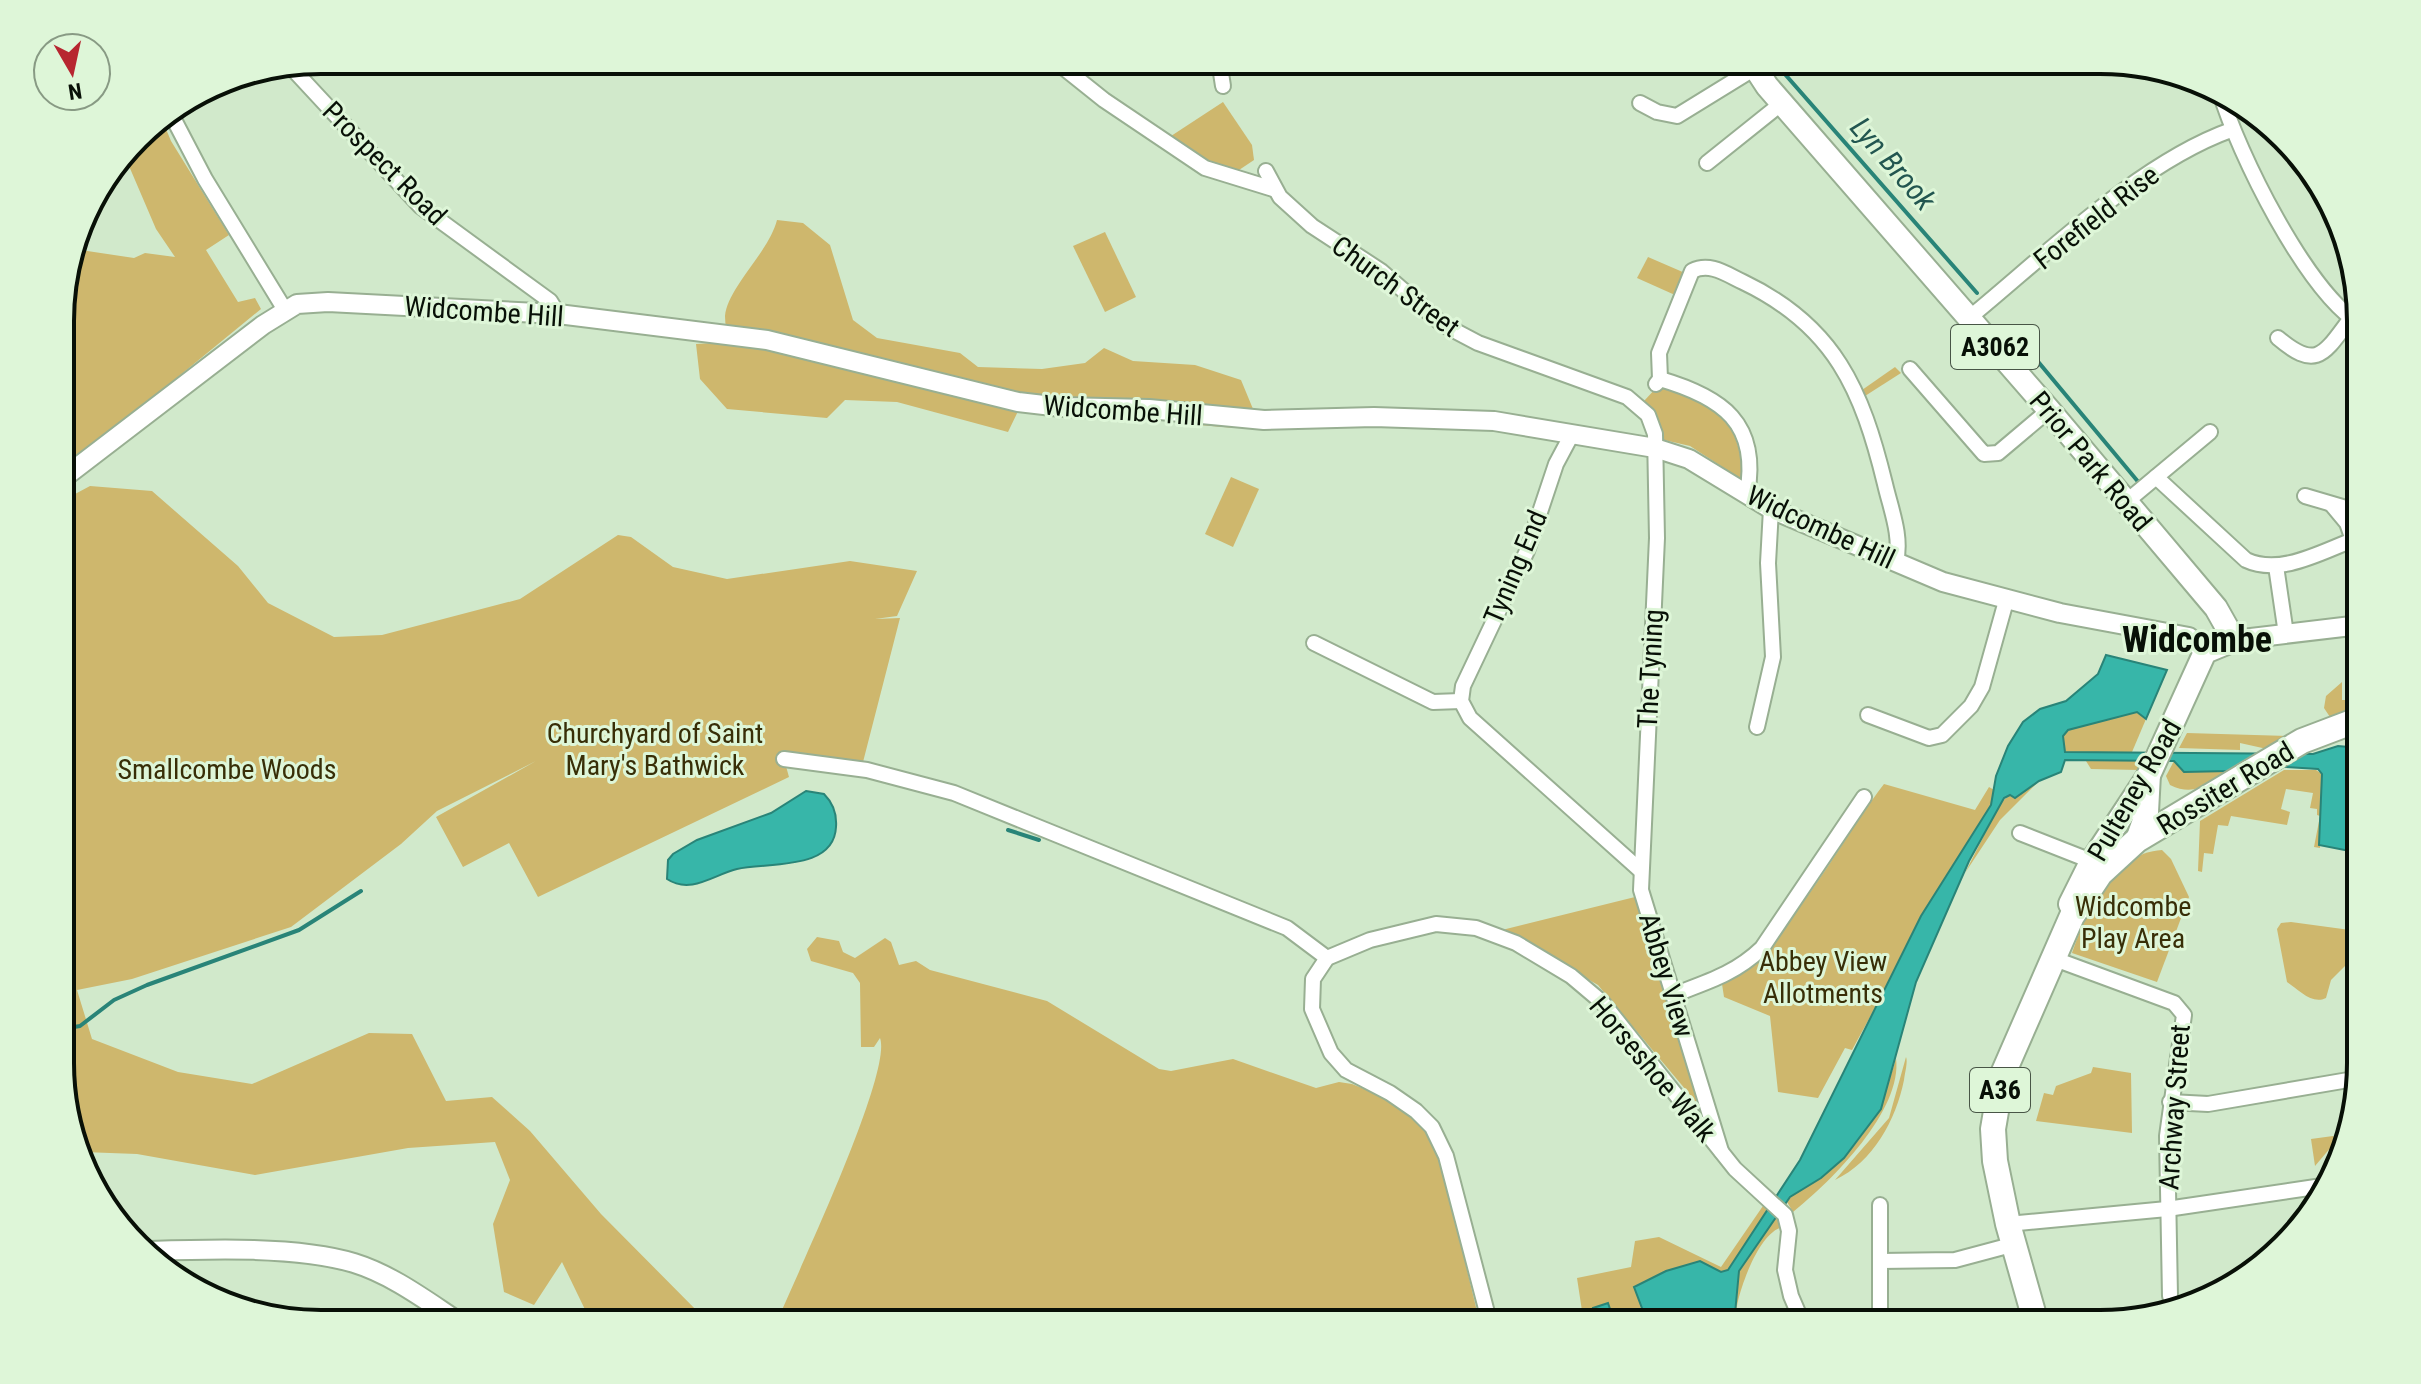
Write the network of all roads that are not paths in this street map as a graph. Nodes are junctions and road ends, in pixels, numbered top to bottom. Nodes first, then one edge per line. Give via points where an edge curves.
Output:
1 (1221, 74) edge
2 (1738, 74) edge
3 (1761, 74) edge
4 (1072, 75) edge
5 (299, 76) edge
6 (1223, 86) dead end
7 (1640, 103) dead end
8 (1782, 103) junction
9 (2225, 108) edge
10 (175, 122) edge
11 (2231, 130) junction
12 (1707, 163) dead end
13 (1266, 171) dead end
14 (1273, 189) junction
15 (285, 310) junction
16 (2346, 311) edge
17 (558, 314) junction
18 (1969, 318) junction
19 (2346, 331) edge
20 (2278, 338) dead end
21 (1910, 369) dead end
22 (2049, 410) junction
23 (2210, 432) dead end
24 (1572, 434) junction
25 (1655, 448) junction
26 (74, 470) edge
27 (2156, 477) junction
28 (1747, 494) junction
29 (2305, 496) dead end
30 (2126, 502) junction
31 (2332, 505) junction
32 (2346, 508) edge
33 (1771, 509) junction
34 (2346, 522) edge
35 (2346, 544) edge
36 (1896, 562) junction
37 (2276, 566) junction
38 (2006, 601) junction
39 (2346, 627) edge
40 (2286, 634) junction
41 (2234, 640) junction
42 (1314, 643) dead end
43 (2205, 652) junction
44 (1461, 701) junction
45 (1868, 715) dead end
46 (2346, 724) edge
47 (1757, 727) dead end
48 (784, 759) dead end
49 (2151, 770) junction
50 (1864, 797) dead end
51 (2184, 812) junction
52 (2020, 833) dead end
53 (2137, 840) junction
54 (2095, 869) junction
55 (1640, 870) junction
56 (1641, 890) joint
57 (1327, 958) junction
58 (2052, 958) junction
59 (1673, 995) junction
60 (2346, 1080) edge
61 (2170, 1102) junction
62 (1721, 1151) junction
63 (2313, 1187) edge
64 (1880, 1205) dead end
65 (2167, 1209) junction
66 (2012, 1234) junction
67 (161, 1251) edge
68 (1880, 1261) junction
69 (2170, 1296) dead end
70 (1486, 1309) edge
71 (1797, 1309) edge
72 (1880, 1309) edge
73 (2032, 1309) edge
74 (441, 1310) edge

1 - 6 street
2 - 7 street, Prior Park Road via 1677,116
3 - 8 main road, Prior Park Road / A3062
4 - 14 street via 1205,168
5 - 17 street, Prospect Road via 420,206 550,301
8 - 12 street
8 - 18 main road, Prior Park Road / A3062
9 - 11 street
10 - 15 street
11 - 16 street via 2314,278
11 - 18 street, Forefield Rise via 2194,143 2124,192
13 - 14 street, Church Street
14 - 25 street, Church Street via 1312,226 1381,271 1442,324 1478,343 1627,397 1648,415
15 - 17 street, Widcombe Hill via 328,302
15 - 26 street, Widcombe Hill
17 - 24 street, Widcombe Hill via 767,340 1032,404 1264,420 1494,421
18 - 22 main road, Prior Park Road / A3062
19 - 20 street via 2312,358
21 - 22 street via 1984,454 1998,453
22 - 30 main road, Prior Park Road / A3062
23 - 27 street
24 - 25 street, Widcombe Hill
24 - 44 street, Tyning End
25 - 28 street, Widcombe Hill via 1689,459
25 - 55 street, The Tyning via 1657,538
27 - 30 street
27 - 37 street via 2246,560
28 - 33 street, Widcombe Hill
28 - 36 street via 1752,470 1736,422 1701,391 1658,382 1660,350 1692,271 1698,268 1714,268 1776,298 1838,360 1857,391 1878,455 1899,546
29 - 31 street
30 - 41 main road, Prior Park Road / A3062 via 2216,608
31 - 32 street
31 - 34 street
33 - 36 street, Widcombe Hill
33 - 47 street via 1773,657
35 - 37 street
36 - 38 street, Widcombe Hill
37 - 40 street
38 - 43 street, Widcombe Hill via 2189,637
38 - 45 street via 1982,687 1942,735 1929,738
39 - 40 street
40 - 41 street
41 - 43 main road
42 - 44 street via 1433,702
43 - 49 main road, Pulteney Road
44 - 55 street via 1470,718
46 - 51 highway, Rossiter Road / A36 via 2288,749
48 - 57 street via 867,770 954,793 1287,928
49 - 51 main road via 2162,796
49 - 53 main road via 2147,812
49 - 54 main road, Pulteney Road
50 - 59 street via 1762,948 1731,973
51 - 53 highway, Rossiter Road / A36
52 - 54 street
53 - 54 highway, Rossiter Road / A36
54 - 58 highway, Pulteney Road / A36
55 - 56 street, The Tyning
56 - 59 street, Abbey View
57 - 62 street, Horseshoe Walk via 1370,940 1436,924 1476,928 1516,943 1571,976 1603,1003
57 - 70 street via 1318,966 1310,995 1319,1031 1346,1070 1403,1102 1432,1127 1446,1156
58 - 61 street, Archway Street via 2181,1008 2185,1023
58 - 66 highway, Pulteney Road / A36 via 2002,1076 1997,1101 1995,1161
59 - 62 street, Abbey View
60 - 61 street via 2208,1104
61 - 65 street, Archway Street
62 - 71 street, Horseshoe Walk via 1785,1215 1785,1270
63 - 65 street
64 - 68 street
65 - 66 street
65 - 69 street, Archway Street
66 - 68 street via 1955,1260
66 - 73 highway, Pulteney Road / A36
67 - 74 street via 308,1254 353,1263
68 - 72 street

